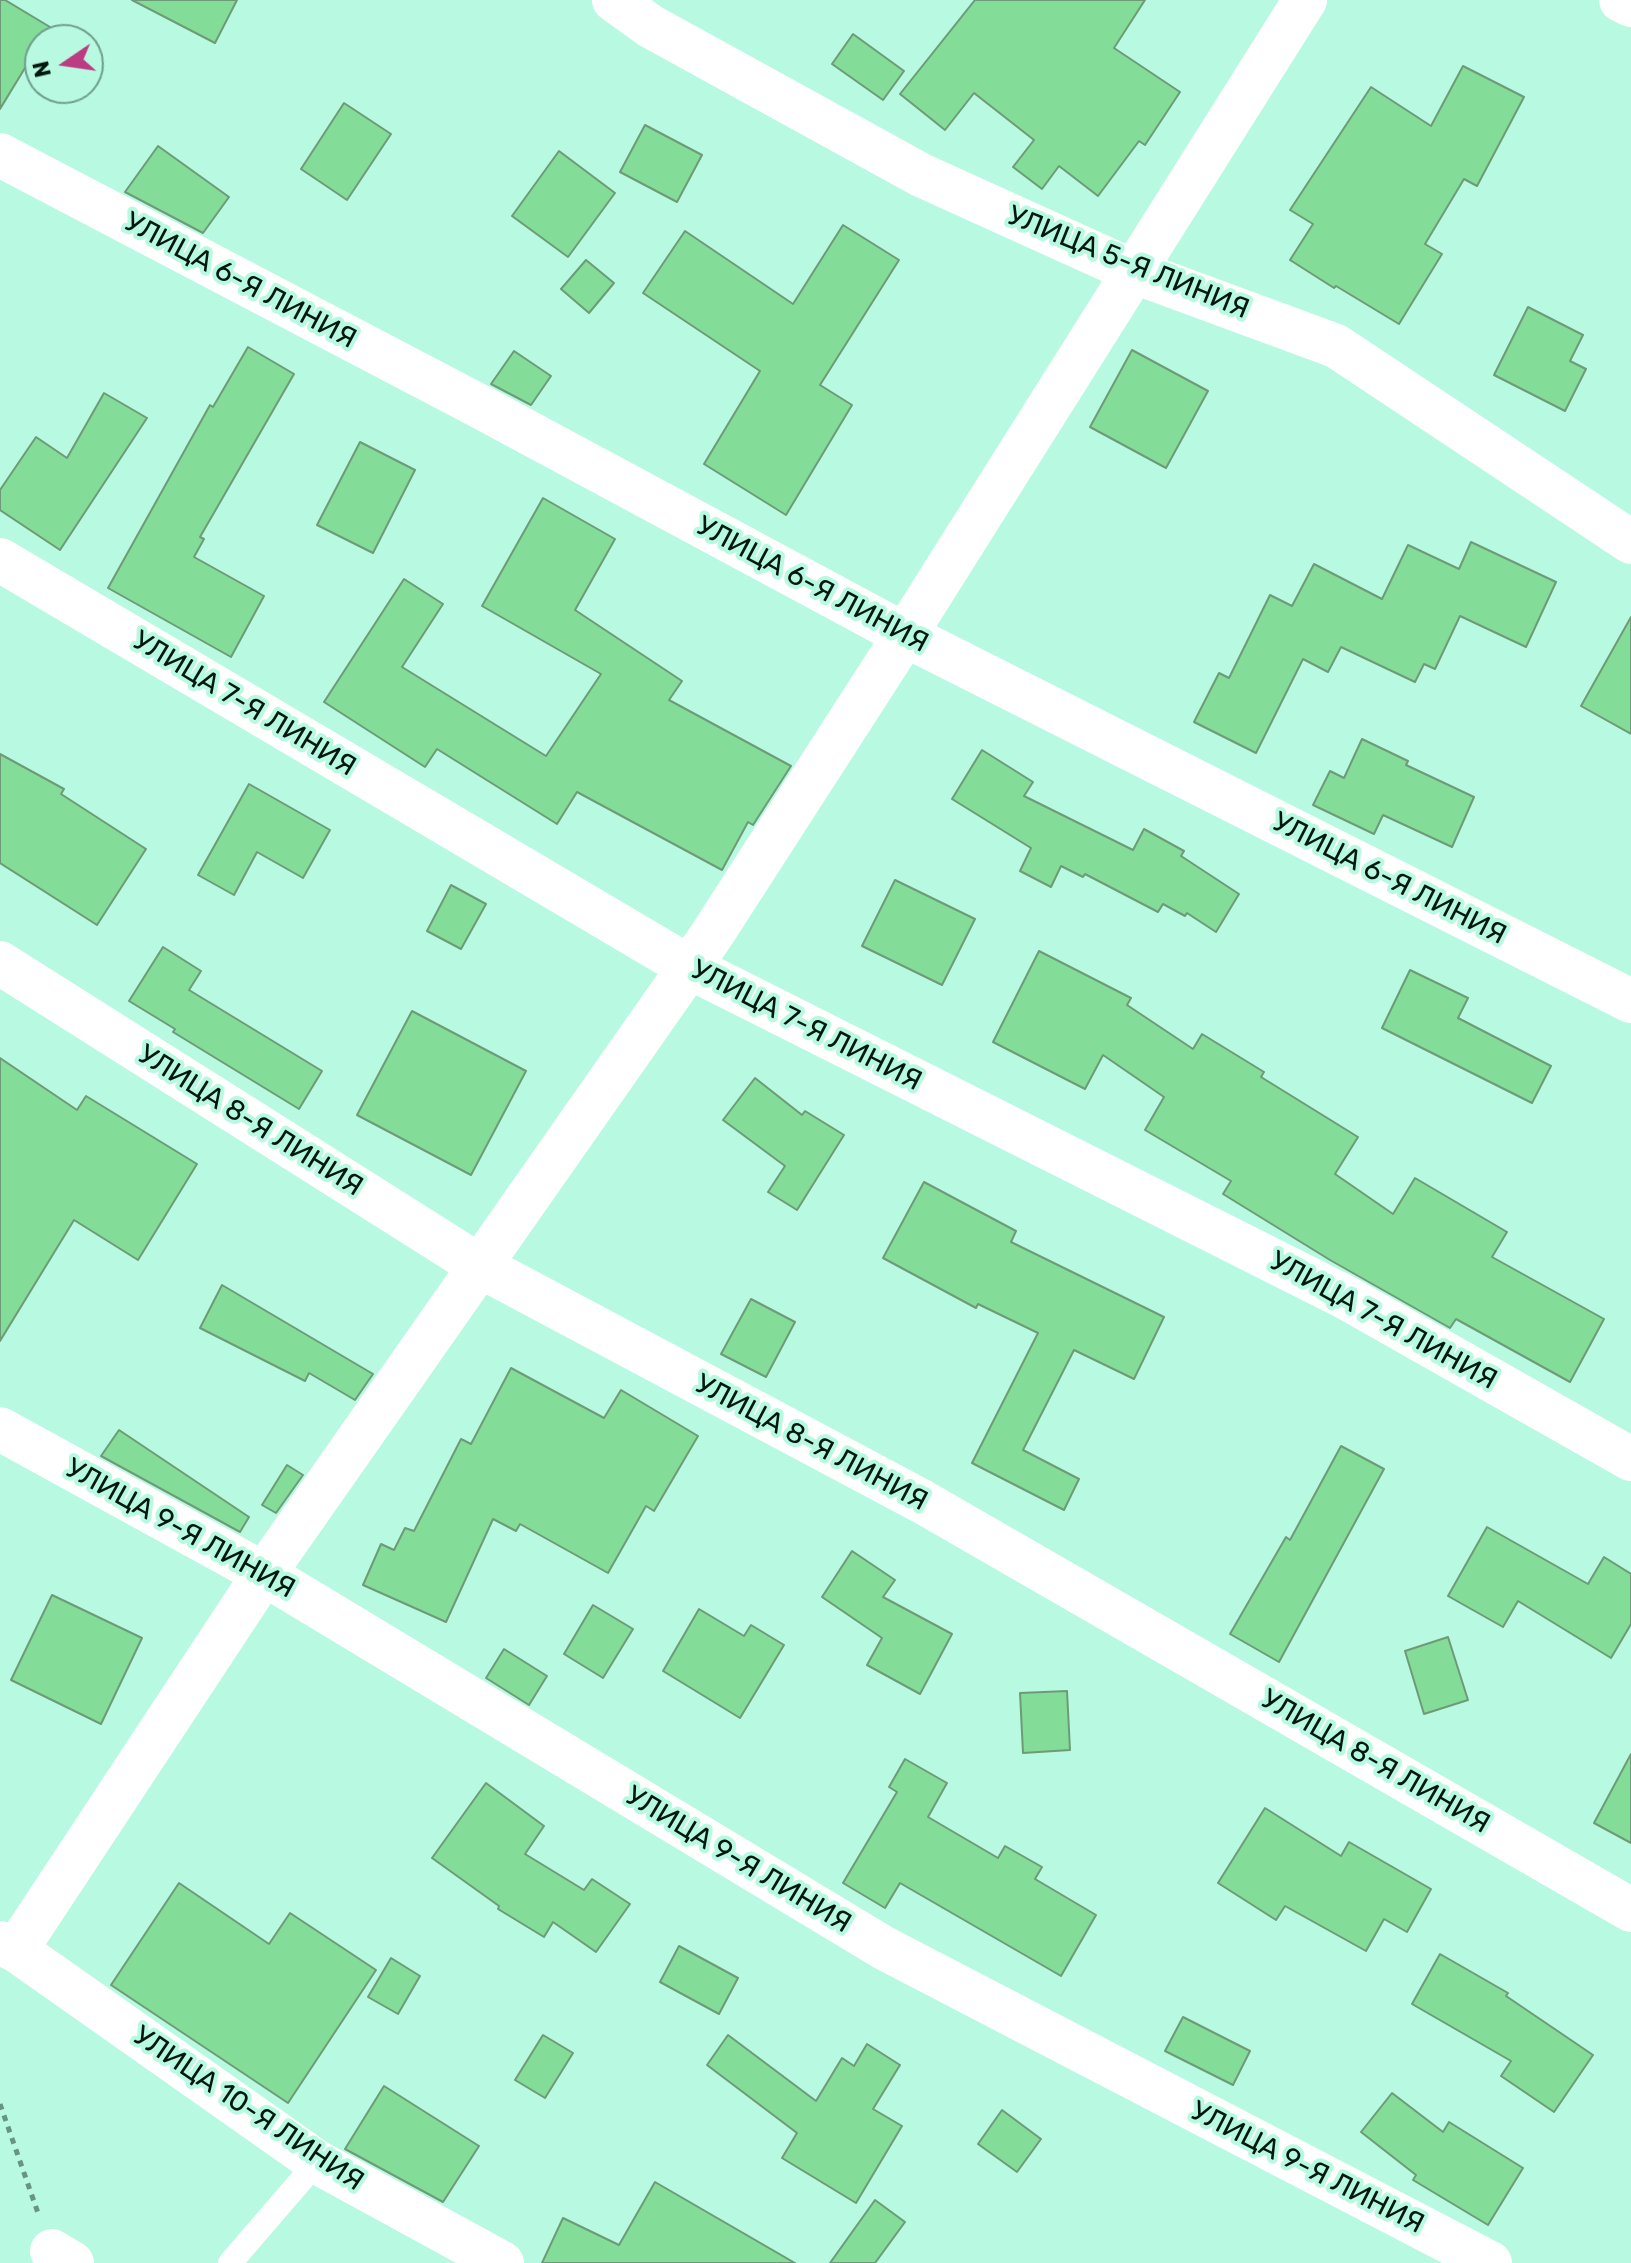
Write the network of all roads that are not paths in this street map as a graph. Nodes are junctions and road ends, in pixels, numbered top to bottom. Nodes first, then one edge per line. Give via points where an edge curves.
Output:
1 (614, 0) edge
2 (1305, 0) edge
3 (1621, 0) edge
4 (1631, 5) edge
5 (0, 155) edge
6 (1135, 272) junction
7 (1631, 542) edge
8 (0, 560) edge
9 (905, 635) junction
10 (0, 963) edge
11 (689, 967) junction
12 (1631, 1001) edge
13 (478, 1265) junction
14 (0, 1429) edge
15 (1631, 1459) edge
16 (264, 1574) junction
17 (1631, 1910) edge
18 (8, 1947) edge
19 (317, 2162) junction
20 (230, 2263) edge
21 (502, 2263) edge
22 (1490, 2263) edge

1 - 6 street, УЛИЦА 5-Я ЛИНИЯ via 650,26 921,175
2 - 6 street
3 - 4 street
5 - 9 street, УЛИЦА 6-Я ЛИНИЯ
6 - 7 street, УЛИЦА 5-Я ЛИНИЯ via 1336,346
6 - 9 street
8 - 11 street, УЛИЦА 7-Я ЛИНИЯ
9 - 11 street
9 - 12 street, УЛИЦА 6-Я ЛИНИЯ
10 - 13 street, УЛИЦА 8-Я ЛИНИЯ
11 - 13 street
11 - 15 street, УЛИЦА 7-Я ЛИНИЯ via 1345,1297
13 - 16 street
13 - 17 street, УЛИЦА 8-Я ЛИНИЯ via 923,1502
14 - 16 street, УЛИЦА 9-Я ЛИНИЯ
16 - 18 street
16 - 22 street, УЛИЦА 9-Я ЛИНИЯ via 884,1948
18 - 19 street, УЛИЦА 10-Я ЛИНИЯ
19 - 20 lane
19 - 21 street, УЛИЦА 10-Я ЛИНИЯ

